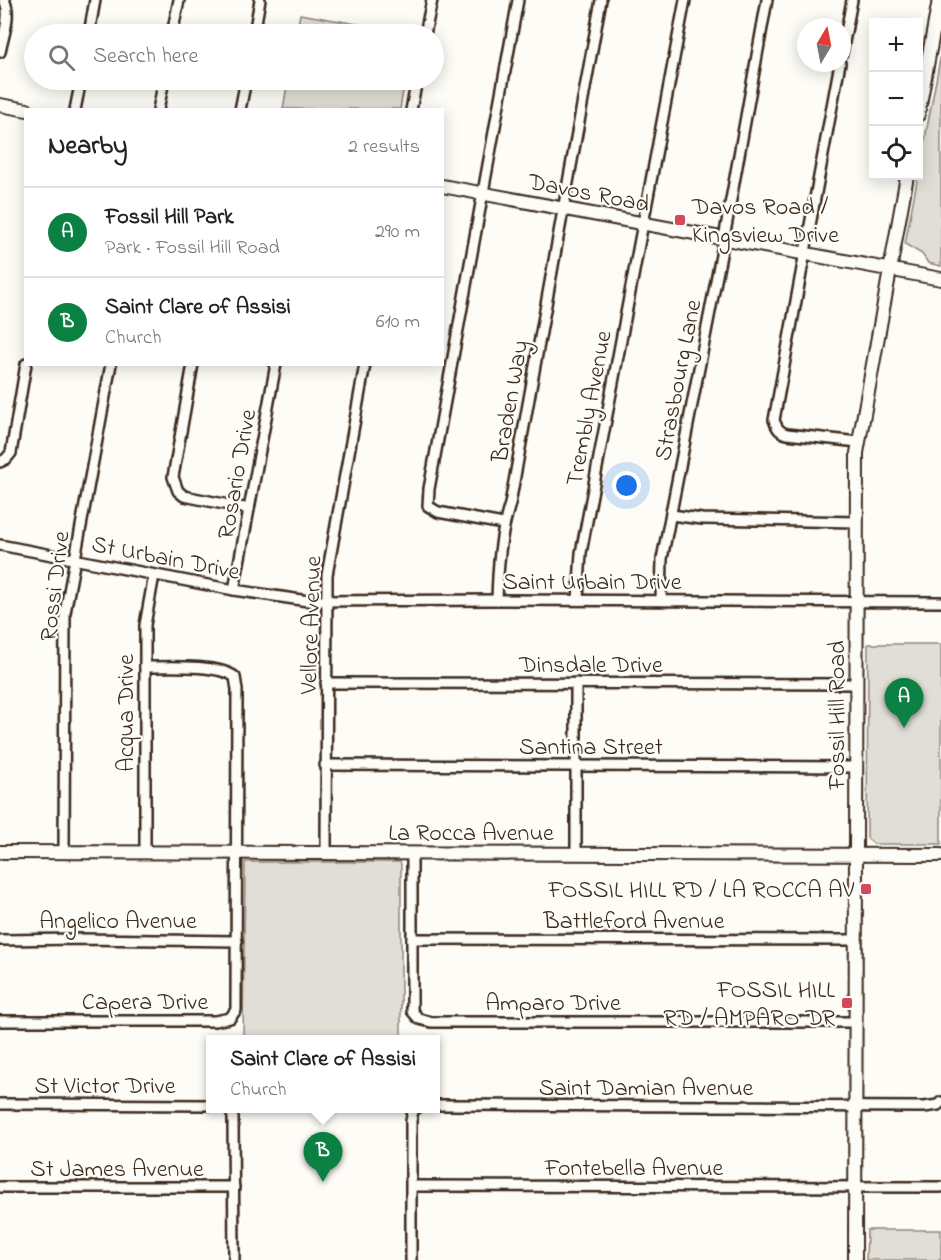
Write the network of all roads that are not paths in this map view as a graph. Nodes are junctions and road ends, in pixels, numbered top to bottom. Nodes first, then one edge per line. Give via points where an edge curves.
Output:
1 (4, 0) edge
2 (95, 0) edge
3 (178, 0) edge
4 (260, 0) edge
5 (432, 0) edge
6 (518, 0) edge
7 (601, 0) edge
8 (685, 0) edge
9 (767, 0) edge
10 (852, 0) edge
11 (939, 0) edge
12 (849, 18) edge
13 (91, 24) edge
14 (174, 24) edge
15 (256, 24) edge
16 (427, 24) edge
17 (0, 52) edge
18 (838, 72) edge
19 (923, 88) edge
20 (79, 90) edge
21 (162, 90) edge
22 (244, 90) edge
23 (415, 90) edge
24 (0, 105) edge
25 (75, 108) edge
26 (158, 108) edge
27 (240, 108) edge
28 (411, 108) edge
29 (24, 109) edge
30 (906, 180) edge
31 (444, 186) edge
32 (482, 194) junction
33 (563, 208) junction
34 (643, 224) junction
35 (724, 238) junction
36 (805, 253) junction
37 (890, 269) junction
38 (941, 279) edge
39 (27, 366) edge
40 (111, 366) edge
41 (193, 366) edge
42 (276, 366) edge
43 (365, 366) edge
44 (858, 442) junction
45 (0, 462) edge
46 (249, 509) junction
47 (671, 515) junction
48 (857, 522) junction
49 (504, 524) junction
50 (0, 545) edge
51 (75, 560) junction
52 (154, 575) junction
53 (234, 590) junction
54 (497, 600) junction
55 (578, 600) junction
56 (661, 600) junction
57 (326, 601) junction
58 (857, 602) junction
59 (941, 602) edge
60 (145, 667) junction
61 (326, 683) junction
62 (576, 683) junction
63 (857, 684) junction
64 (325, 765) junction
65 (576, 766) junction
66 (856, 766) junction
67 (0, 852) edge
68 (64, 852) junction
69 (145, 853) junction
70 (237, 853) junction
71 (326, 853) junction
72 (412, 853) junction
73 (576, 854) junction
74 (857, 854) junction
75 (941, 855) edge
76 (412, 939) junction
77 (0, 940) edge
78 (856, 940) junction
79 (237, 941) junction
80 (0, 1021) edge
81 (856, 1022) junction
82 (941, 1102) edge
83 (0, 1104) edge
84 (206, 1104) edge
85 (440, 1105) edge
86 (856, 1106) junction
87 (232, 1113) edge
88 (413, 1113) edge
89 (412, 1185) junction
90 (0, 1187) edge
91 (234, 1187) junction
92 (856, 1187) junction
93 (941, 1187) edge
94 (234, 1260) edge
95 (411, 1260) edge
96 (855, 1260) edge

1 - 17 street via 7,17
2 - 13 street
3 - 14 street
4 - 15 street
5 - 16 street
6 - 32 street
7 - 33 street, Braden Way
8 - 34 street, Trembly Avenue
9 - 35 street, Strasbourg Lane
10 - 12 street
11 - 19 street
18 - 36 street
20 - 25 street
21 - 26 street
22 - 27 street
23 - 28 street
24 - 29 street
30 - 37 street, Fossil Hill Road
31 - 32 street, Davos Road
32 - 33 street, Davos Road
32 - 49 street via 428,506 438,512
33 - 34 street, Davos Road
33 - 49 street, Braden Way
34 - 35 street, Davos Road
34 - 55 street, Trembly Avenue via 581,553
35 - 36 street, Davos Road
35 - 47 street, Strasbourg Lane
36 - 37 street, Davos Road
36 - 44 street via 774,420 777,428 787,434
37 - 38 street, Davos Road
37 - 44 street, Fossil Hill Road
39 - 45 street via 11,453
40 - 51 street, Rossi Drive
41 - 46 street via 176,454 175,485 184,496
42 - 46 street, Rosario Drive
43 - 57 street, Vellore Avenue via 327,575
44 - 48 street, Fossil Hill Road
46 - 53 street, Rosario Drive
47 - 48 street
47 - 56 street, Strasbourg Lane via 661,567
48 - 58 street, Fossil Hill Road
49 - 54 street, Braden Way
50 - 51 street, St Urbain Drive
51 - 52 street, St Urbain Drive
51 - 68 street, Rossi Drive via 64,635
52 - 53 street, St Urbain Drive
52 - 60 street, Acqua Drive via 146,618
53 - 57 street, St Urbain Drive
54 - 55 street, Saint Urbain Drive
54 - 57 street, Saint Urbain Drive
55 - 56 street, Saint Urbain Drive
56 - 58 street, Saint Urbain Drive
57 - 61 street, Vellore Avenue
58 - 59 street, Saint Urbain Drive
58 - 63 street, Fossil Hill Road
60 - 69 street, Acqua Drive
60 - 70 street, Capera Drive via 191,667 235,677
61 - 62 street, Dinsdale Drive
61 - 64 street, Vellore Avenue
62 - 63 street, Dinsdale Drive
62 - 65 street
63 - 66 street, Fossil Hill Road
64 - 65 street, Santina Street
64 - 71 street, Vellore Avenue
65 - 66 street, Santina Street
65 - 73 street
66 - 74 street, Fossil Hill Road
67 - 68 street, La Rocca Avenue
68 - 69 street, La Rocca Avenue
69 - 70 street, La Rocca Avenue
70 - 71 street, La Rocca Avenue
70 - 79 street, Capera Drive
71 - 72 street, La Rocca Avenue
72 - 73 street, La Rocca Avenue
72 - 76 street, Amparo Drive
73 - 74 street, La Rocca Avenue
74 - 75 street, La Rocca Avenue
74 - 78 street, Fossil Hill Road
76 - 78 street, Battleford Avenue
76 - 81 street, Amparo Drive via 412,1011 419,1019 431,1022
77 - 79 street, Angelico Avenue
78 - 81 street, Fossil Hill Road
79 - 80 street, Capera Drive via 236,1010 230,1018
81 - 86 street, Fossil Hill Road
82 - 86 street, Saint Damian Avenue via 924,1107
83 - 84 street, St Victor Drive
85 - 86 street, Saint Damian Avenue
86 - 92 street, Fossil Hill Road
87 - 91 street
88 - 89 street
89 - 92 street, Fontebella Avenue
89 - 95 street
90 - 91 street, St James Avenue
91 - 94 street
92 - 93 street, Fontebella Avenue
92 - 96 street, Fossil Hill Road

